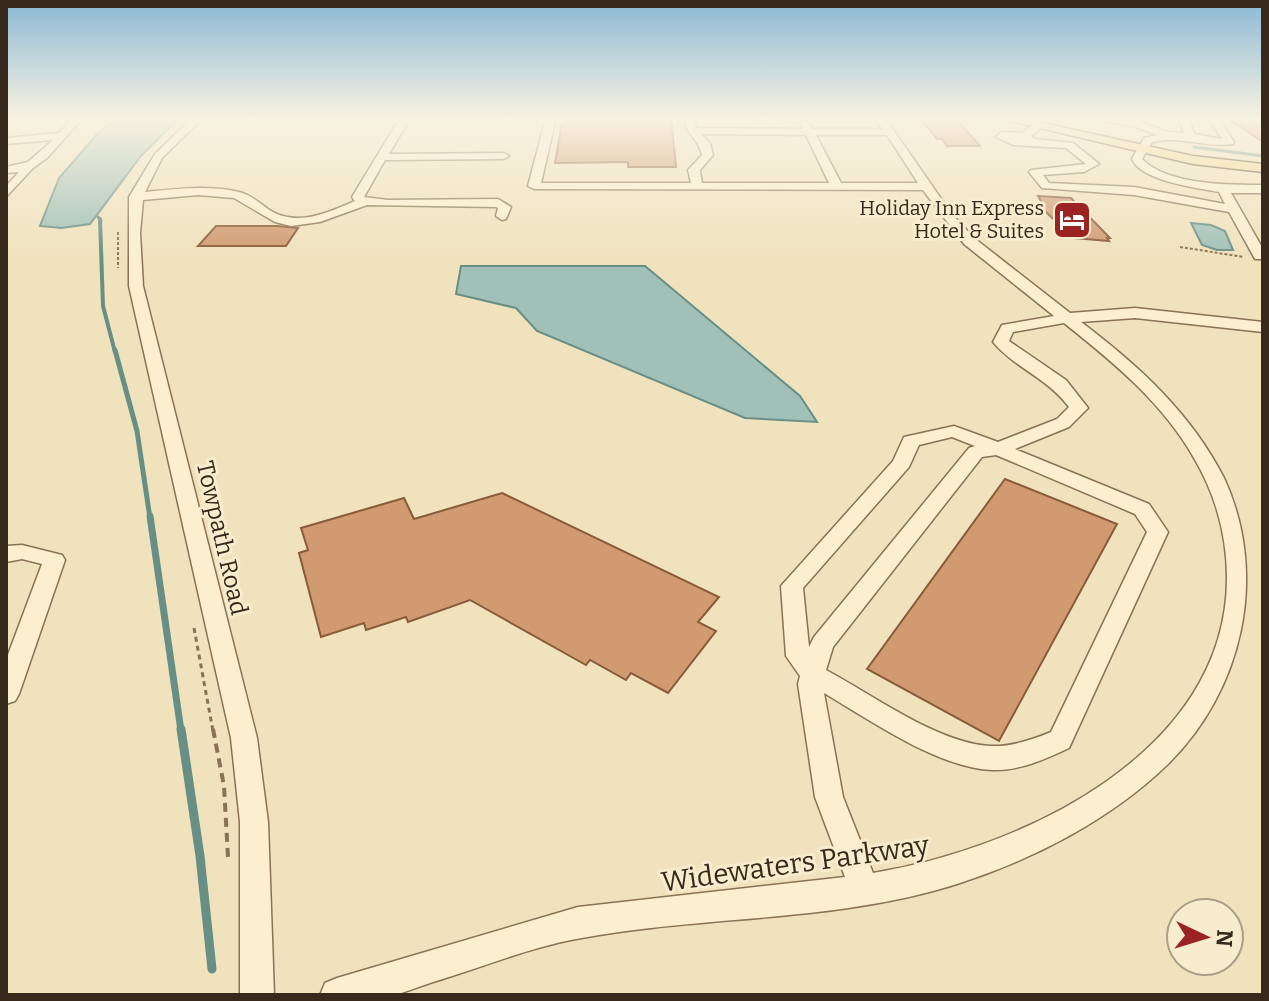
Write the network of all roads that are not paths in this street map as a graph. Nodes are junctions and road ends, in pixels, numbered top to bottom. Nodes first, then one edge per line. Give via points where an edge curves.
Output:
1 (35, 165) edge
2 (154, 165) edge
3 (377, 165) edge
4 (539, 165) edge
5 (699, 165) edge
6 (826, 165) edge
7 (911, 165) edge
8 (1092, 165) edge
9 (1143, 165) edge
10 (1234, 165) edge
11 (1263, 168) edge
12 (28, 169) junction
13 (6, 170) edge
14 (926, 186) junction
15 (697, 187) junction
16 (837, 187) junction
17 (1223, 189) junction
18 (1263, 189) edge
19 (6, 193) edge
20 (135, 197) junction
21 (362, 201) junction
22 (1235, 209) junction
23 (502, 216) dead end
24 (1260, 256) road end
25 (1070, 318) junction
26 (1263, 327) edge
27 (998, 449) junction
28 (6, 554) edge
29 (813, 675) junction
30 (6, 694) edge
31 (864, 889) junction
32 (257, 995) edge
33 (337, 995) edge

1 - 12 street
2 - 20 street, Towpath Road
3 - 21 street via 358,197
4 - 15 street via 534,186
5 - 15 street via 694,170
6 - 16 street
7 - 14 street, Widewaters Parkway
8 - 22 street via 1035,172 1046,186
9 - 17 street via 1184,183
10 - 11 main road
12 - 13 street
12 - 19 street
14 - 16 street
14 - 25 street, Widewaters Parkway via 969,241
15 - 16 street
17 - 18 street
17 - 22 street
20 - 21 street via 224,193 250,200 277,218 299,221
20 - 32 street, Towpath Road via 131,239 136,286 244,738 254,822
21 - 23 street via 498,203 505,207
22 - 24 street
25 - 26 street via 1135,313
25 - 27 street via 1007,328 1001,342 1060,384 1079,408 1063,423
25 - 31 street, Widewaters Parkway via 1166,403 1204,457 1237,545 1239,606 1228,651 1199,710 1161,756 1118,790 1033,840 942,874
27 - 29 street via 976,452 822,644
27 - 29 street via 954,431 911,441 902,463 792,586 798,656
27 - 29 street via 1142,509 1158,532 1060,740 1034,752 984,757 941,744
28 - 30 street via 54,560
29 - 31 street via 810,684 829,797
31 - 33 street, Widewaters Parkway via 576,923

